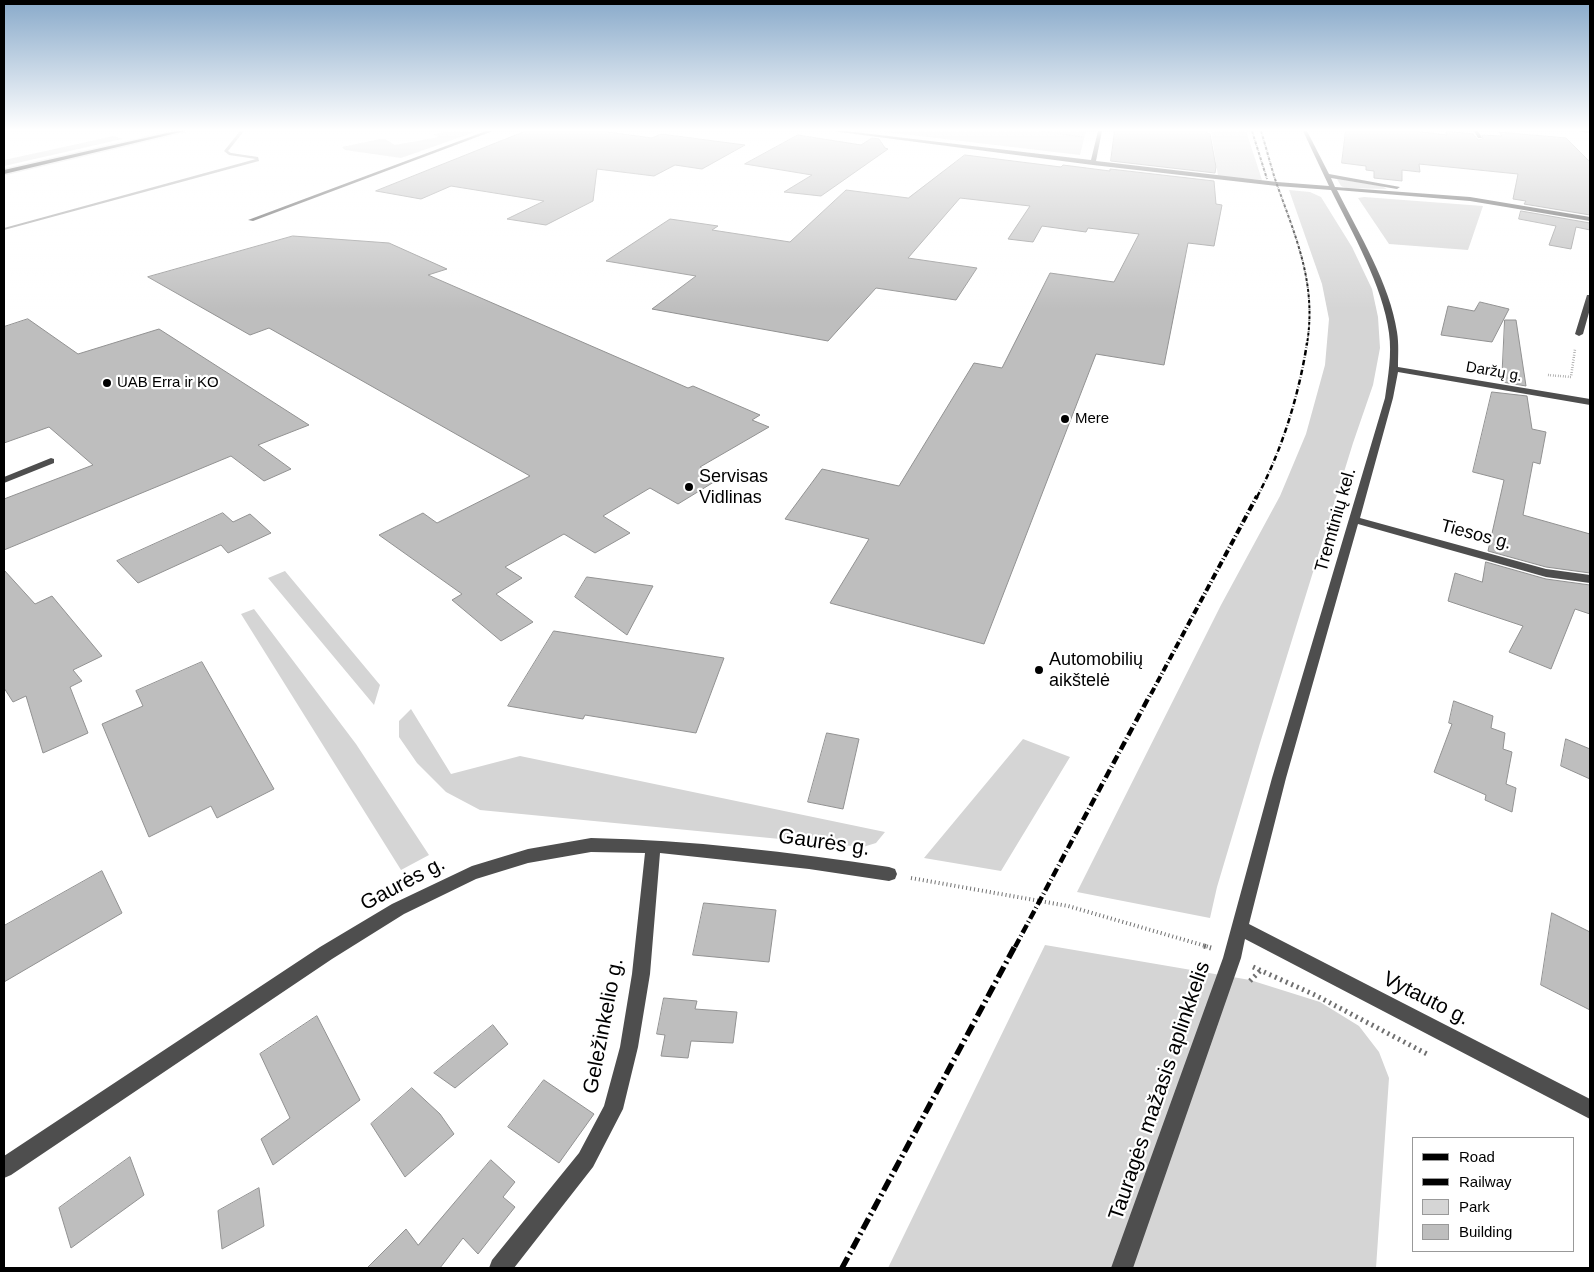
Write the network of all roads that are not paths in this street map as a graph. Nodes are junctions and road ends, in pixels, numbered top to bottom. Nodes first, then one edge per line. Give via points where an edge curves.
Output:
1 (331, 190) edge
2 (1333, 190) edge
3 (1351, 190) edge
4 (1391, 190) edge
5 (1419, 190) edge
6 (1387, 193) junction
7 (1470, 199) junction
8 (1590, 218) edge
9 (251, 220) dead end
10 (1590, 297) edge
11 (1579, 334) road end
12 (1394, 369) junction
13 (1590, 402) edge
14 (51, 461) dead end
15 (4, 480) edge
16 (1354, 520) junction
17 (1590, 580) edge
18 (653, 846) junction
19 (889, 874) road end
20 (1240, 928) junction
21 (1590, 1109) edge
22 (4, 1168) edge
23 (500, 1268) edge
24 (1122, 1268) edge

1 - 9 street
2 - 12 street, Tremtinių kel. via 1383,294 1393,333
3 - 6 street
4 - 6 street
5 - 7 street
6 - 7 street
7 - 8 street
10 - 11 street
12 - 13 street, Daržų g.
12 - 16 street, Tremtinių kel. via 1389,398
14 - 15 street
16 - 17 street, Tiesos g. via 1546,573
16 - 20 street, Tremtinių kel. via 1279,778
18 - 19 street, Gaurės g.
18 - 22 street, Gaurės g. via 591,845 528,856 472,873 398,909 326,953
18 - 23 street, Geležinkelio g. via 639,983 629,1047 613,1109 586,1160
20 - 21 street, Vytauto g.
20 - 24 street, Tauragės mažasis aplinkkelis

